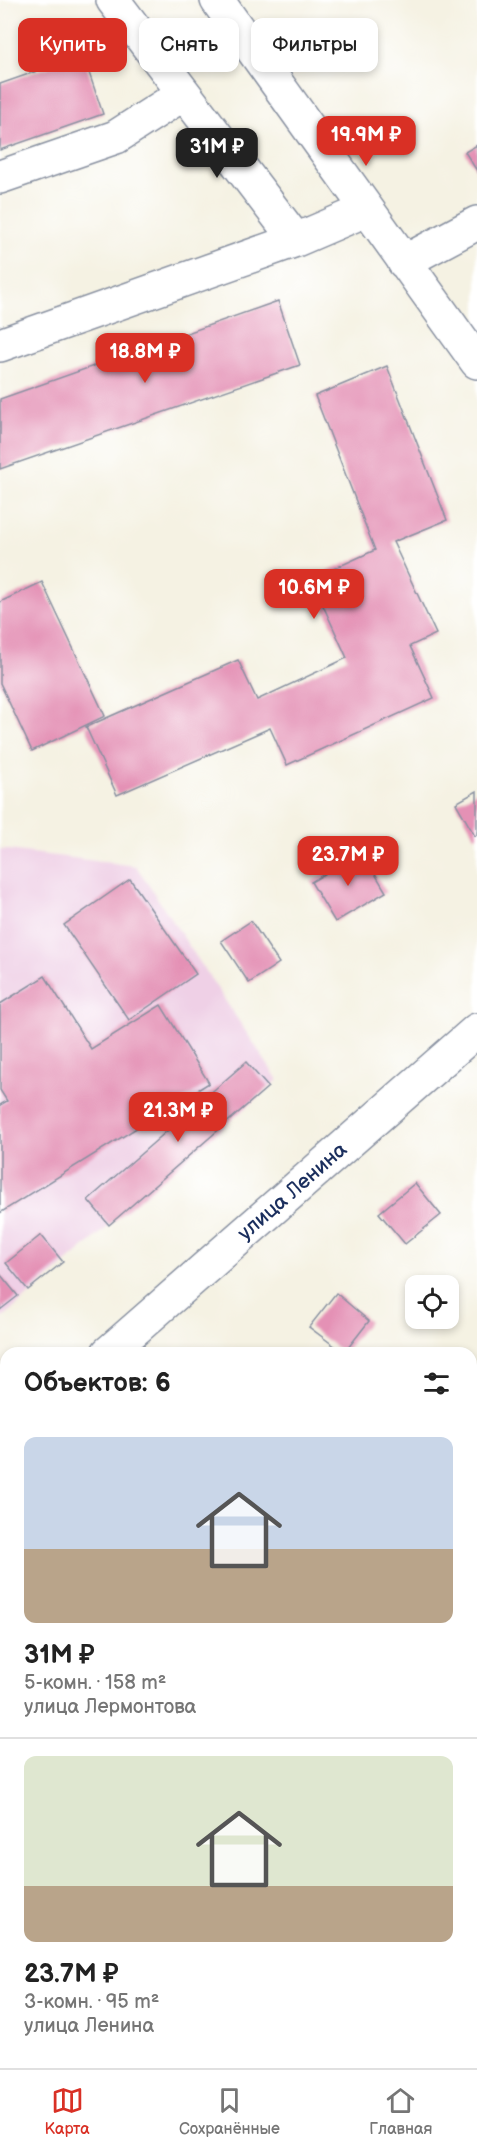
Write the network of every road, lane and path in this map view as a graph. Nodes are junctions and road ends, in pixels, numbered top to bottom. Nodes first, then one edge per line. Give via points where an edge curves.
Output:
1 (112, 0) edge
2 (217, 0) edge
3 (183, 94) junction
4 (0, 177) edge
5 (366, 210) junction
6 (477, 223) edge
7 (296, 240) junction
8 (404, 262) junction
9 (0, 345) edge
10 (477, 362) edge
11 (477, 1030) edge
12 (115, 1347) edge

1 - 3 street
2 - 5 street
3 - 4 street via 116,137
3 - 7 street
5 - 7 street
5 - 8 street
6 - 8 street
7 - 9 street
8 - 10 street
11 - 12 street, улица Ленина

